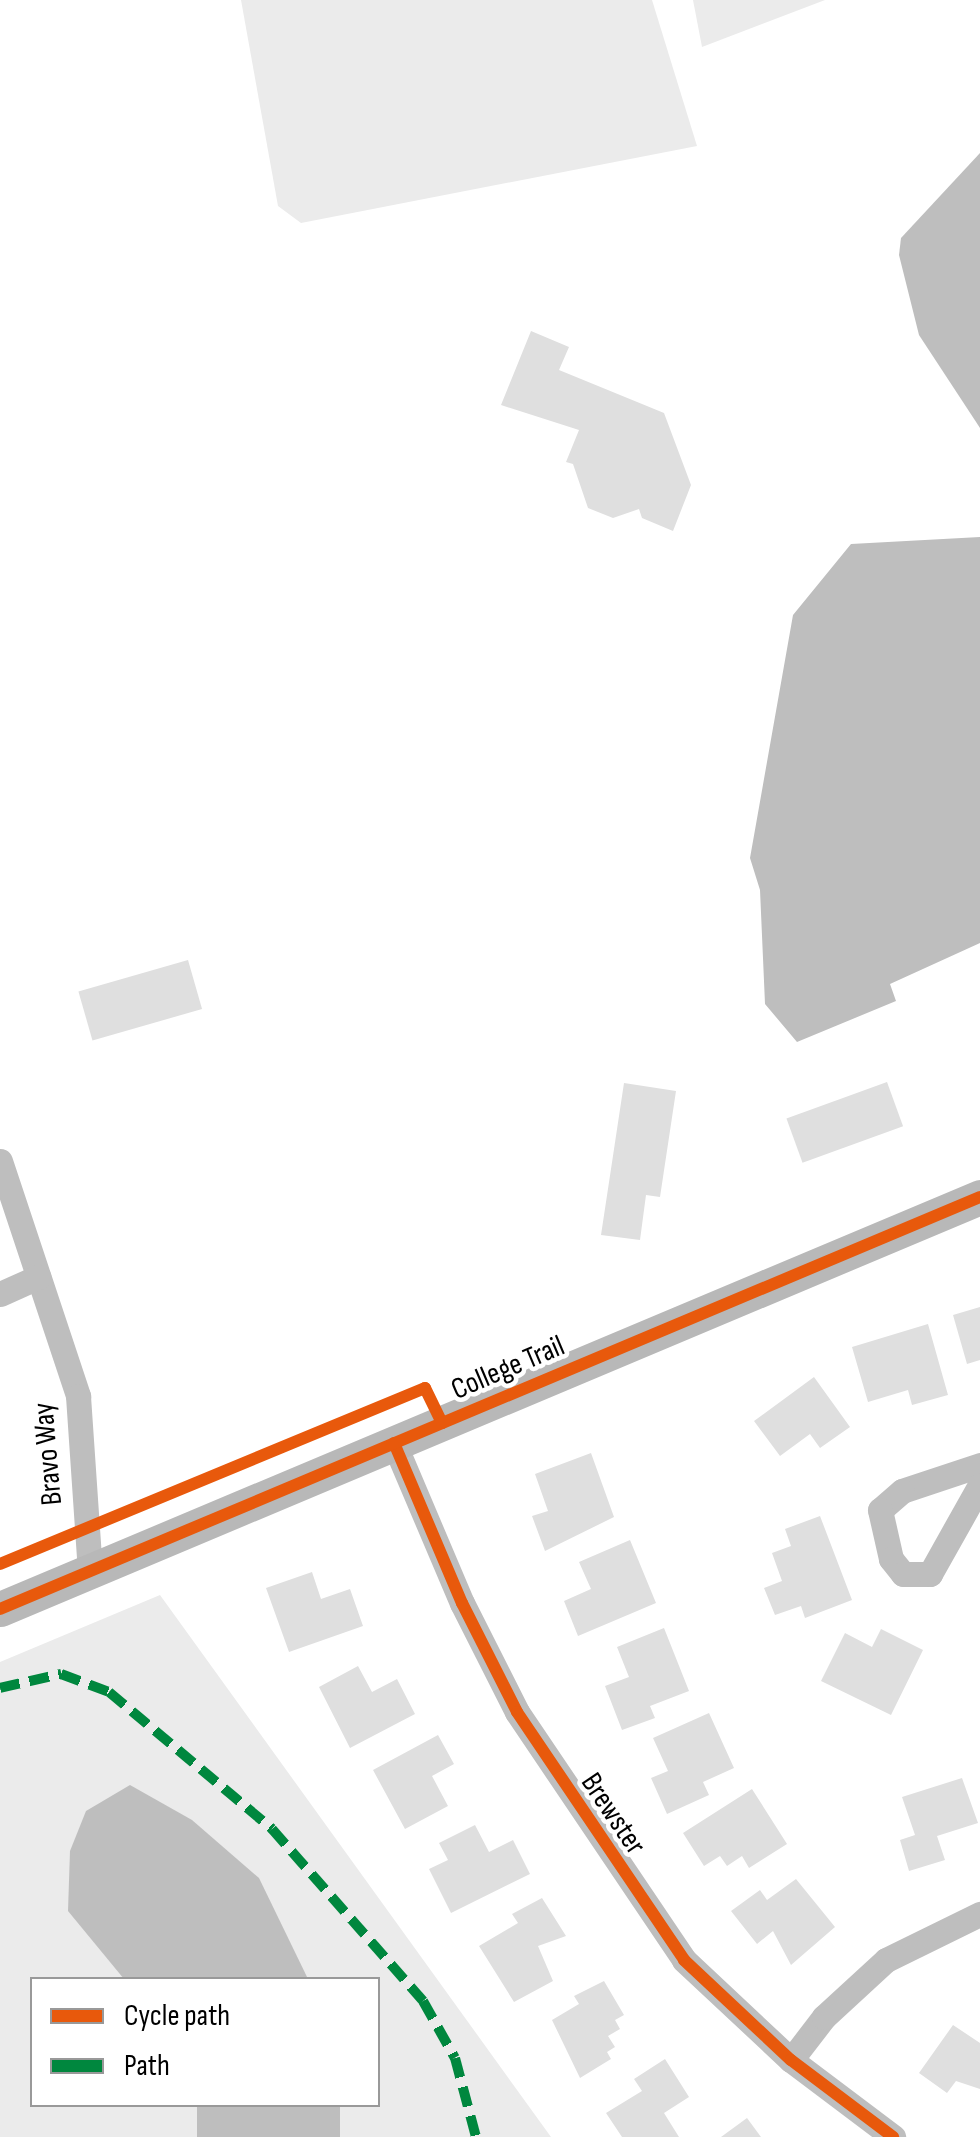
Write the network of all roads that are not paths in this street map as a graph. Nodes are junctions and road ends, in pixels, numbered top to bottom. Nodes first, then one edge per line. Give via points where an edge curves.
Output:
1 (0, 1161) edge
2 (980, 1197) edge
3 (38, 1276) junction
4 (0, 1294) edge
5 (394, 1443) junction
6 (980, 1464) edge
7 (980, 1485) edge
8 (90, 1571) junction
9 (0, 1609) edge
10 (980, 1914) edge
11 (791, 2060) junction
12 (893, 2137) edge

1 - 3 street, Bravo Way
2 - 5 street, College Trail
3 - 4 street
3 - 8 street, Bravo Way via 78,1396
5 - 8 street, College Trail
5 - 11 street, Brewster via 470,1619 581,1815 684,1960
6 - 7 street via 902,1491 880,1510 885,1541 902,1574 930,1574
8 - 9 street, College Trail
10 - 11 street via 886,1960 824,2017
11 - 12 street, Brewster

